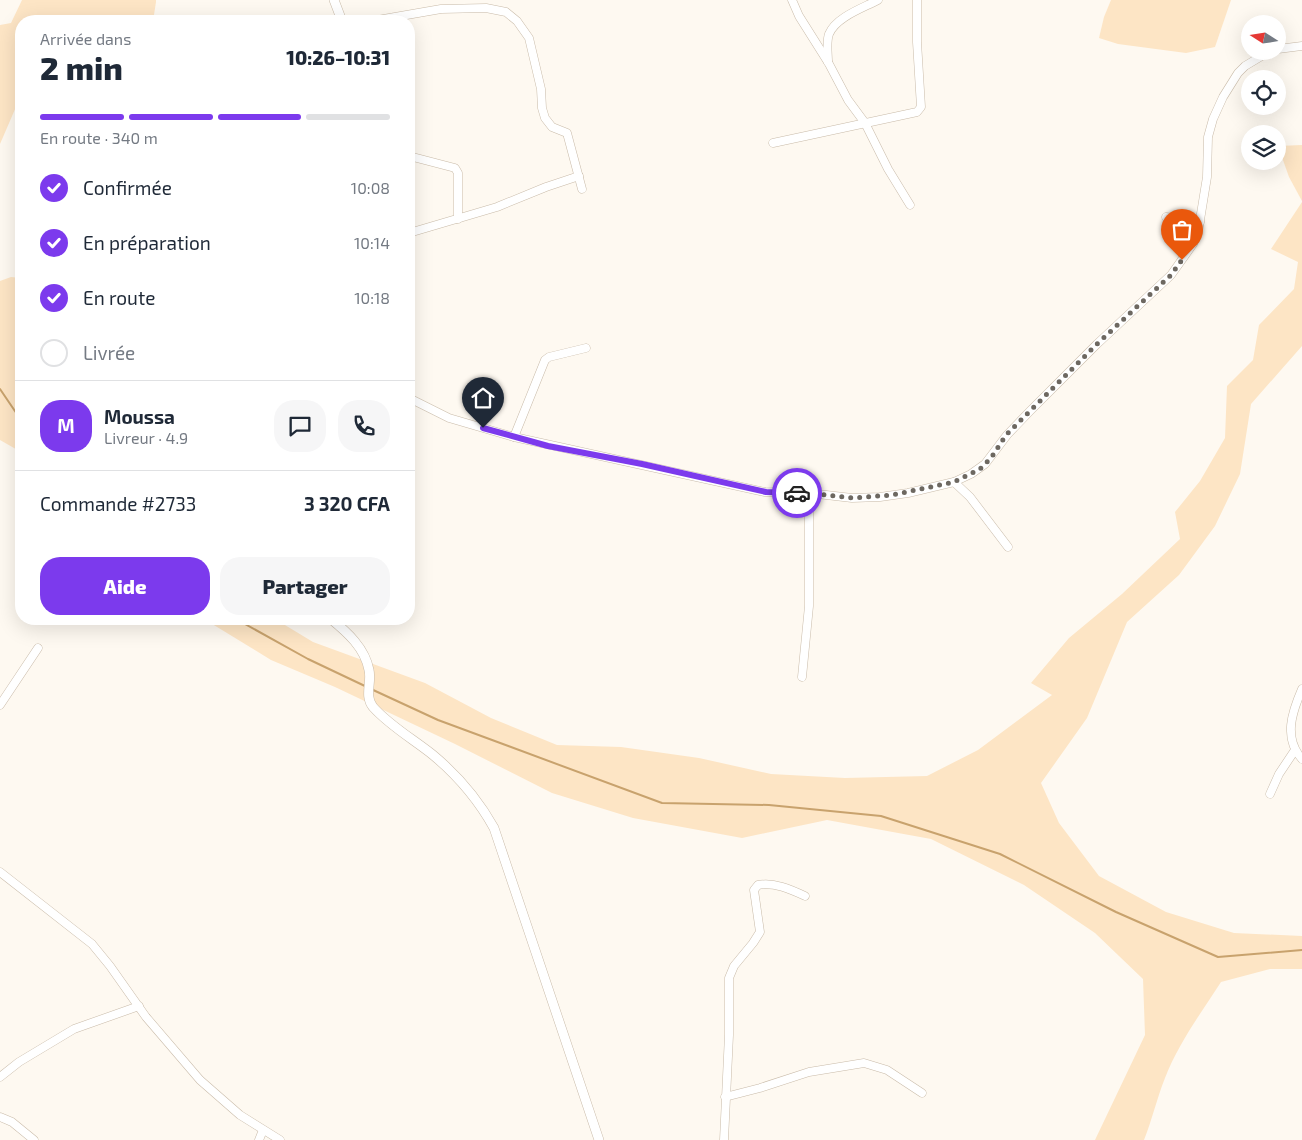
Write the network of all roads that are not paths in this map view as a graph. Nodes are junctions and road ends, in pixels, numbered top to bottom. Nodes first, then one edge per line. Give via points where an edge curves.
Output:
1 (334, 0) edge
2 (792, 0) edge
3 (878, 0) edge
4 (917, 0) edge
5 (340, 15) edge
6 (406, 15) edge
7 (810, 34) junction
8 (829, 35) junction
9 (1302, 46) edge
10 (1286, 47) edge
11 (1255, 60) edge
12 (828, 62) junction
13 (865, 123) junction
14 (774, 143) dead end
15 (415, 158) edge
16 (579, 176) junction
17 (582, 189) dead end
18 (910, 205) dead end
19 (1166, 217) dead end
20 (458, 219) junction
21 (1200, 222) junction
22 (415, 230) edge
23 (586, 348) dead end
24 (415, 401) edge
25 (514, 437) junction
26 (954, 482) junction
27 (810, 493) junction
28 (1008, 546) dead end
29 (338, 625) edge
30 (38, 648) dead end
31 (802, 676) dead end
32 (1302, 689) edge
33 (0, 705) edge
34 (1295, 750) junction
35 (1302, 759) edge
36 (1270, 794) dead end
37 (0, 872) edge
38 (805, 896) dead end
39 (139, 1006) junction
40 (0, 1077) edge
41 (922, 1093) dead end
42 (725, 1097) junction
43 (0, 1117) edge
44 (263, 1130) junction
45 (34, 1140) edge
46 (259, 1140) edge
47 (280, 1140) edge
48 (599, 1140) edge
49 (724, 1140) edge

1 - 5 street
2 - 7 street
3 - 8 street via 846,17
4 - 13 street via 921,106 917,112
6 - 16 street via 441,9 486,8 506,12 517,22 530,38 545,118 549,125 567,133
7 - 8 street
7 - 12 street
8 - 12 street
9 - 10 street
11 - 21 street via 1238,73 1213,119 1208,137 1208,164
12 - 13 street via 848,100
13 - 14 street
13 - 18 street
15 - 20 street via 455,168 458,173
16 - 17 street
16 - 20 street
19 - 21 street
20 - 22 street
21 - 26 street via 1193,244 1171,275 1006,435 985,464
23 - 25 street via 545,360
24 - 25 street via 450,418
25 - 27 street via 766,492
26 - 27 street via 880,497 852,498
26 - 28 street via 970,497
27 - 31 street via 809,606
29 - 48 street via 365,656 370,677 368,696 373,706 444,765 494,828
30 - 33 street
32 - 34 street via 1292,715 1291,737
34 - 35 street
34 - 36 street
37 - 39 street via 92,944
38 - 42 street via 770,884 758,885 754,890 760,932 734,966 729,978
39 - 40 street via 74,1029
39 - 44 street via 200,1080 240,1115
41 - 42 street via 887,1070 864,1063 809,1072
42 - 49 street
43 - 45 street via 12,1122
44 - 46 street
44 - 47 street

